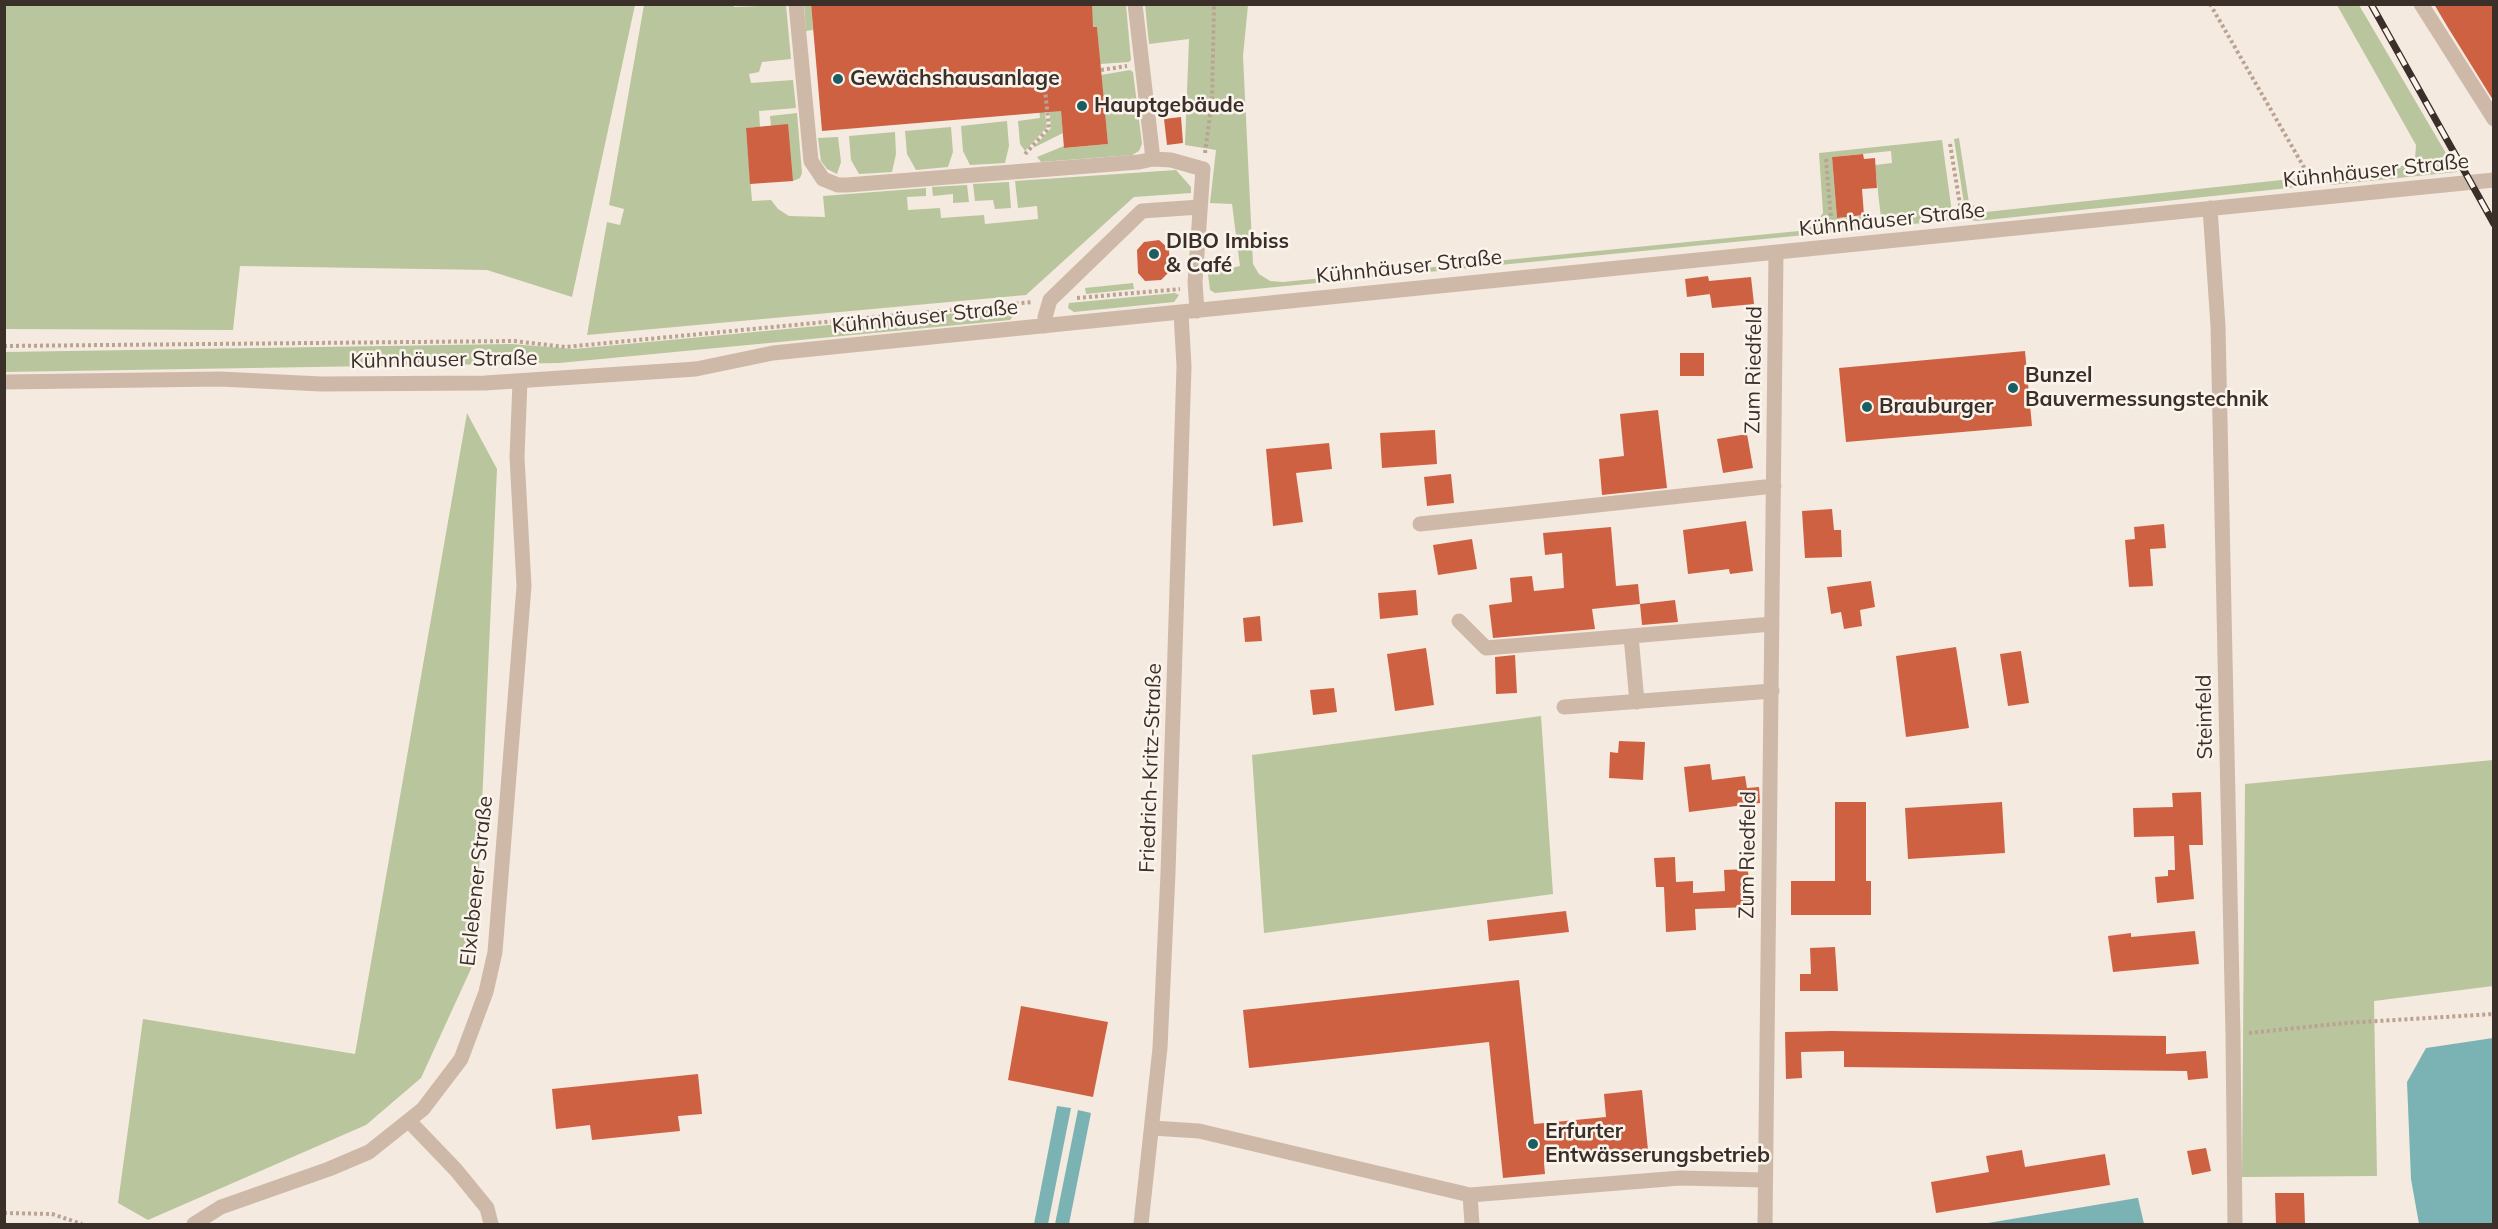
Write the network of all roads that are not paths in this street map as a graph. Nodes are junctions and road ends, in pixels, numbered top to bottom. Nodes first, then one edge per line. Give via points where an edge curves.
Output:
1 (796, 4) edge
2 (1136, 4) edge
3 (2421, 4) edge
4 (2493, 119) edge
5 (1153, 159) junction
6 (2493, 180) edge
7 (1200, 207) junction
8 (2210, 208) junction
9 (1776, 253) junction
10 (1197, 311) junction
11 (1181, 313) junction
12 (1045, 326) junction
13 (520, 381) junction
14 (4, 382) edge
15 (1774, 486) junction
16 (1420, 524) dead end
17 (1459, 621) dead end
18 (1772, 624) junction
19 (1631, 636) junction
20 (1772, 691) junction
21 (1637, 702) junction
22 (1564, 707) dead end
23 (409, 1121) junction
24 (1152, 1128) junction
25 (1765, 1180) junction
26 (1470, 1195) junction
27 (194, 1224) edge
28 (492, 1224) edge
29 (1141, 1224) edge
30 (1472, 1224) edge
31 (1765, 1224) edge
32 (2235, 1224) edge

1 - 5 street via 811,161 818,174 830,182 847,185
2 - 5 street
3 - 4 street
5 - 7 street via 1203,169
6 - 8 street, Kühnhäuser Straße
7 - 10 street
7 - 12 street via 1142,211 1050,300
8 - 9 street, Kühnhäuser Straße
8 - 32 street, Steinfeld via 2218,326
9 - 10 street, Kühnhäuser Straße
9 - 15 street, Zum Riedfeld
10 - 11 street, Kühnhäuser Straße
11 - 12 street, Kühnhäuser Straße
11 - 24 street, Friedrich-Kritz-Straße via 1184,376 1173,756 1160,1048
12 - 13 street, Kühnhäuser Straße via 773,353 696,369
13 - 14 street, Kühnhäuser Straße
13 - 23 street, Elxlebener Straße via 517,457 524,586 495,952 486,992 461,1059 423,1109
15 - 16 street
15 - 18 street, Zum Riedfeld
17 - 19 street via 1486,648
18 - 19 street
18 - 20 street, Zum Riedfeld
19 - 21 street
20 - 21 street
20 - 25 street, Zum Riedfeld
21 - 22 street
23 - 27 street, Elxlebener Straße via 369,1152 221,1207
23 - 28 street via 487,1208
24 - 26 street via 1199,1131
24 - 29 street, Friedrich-Kritz-Straße
25 - 26 street via 1680,1178
25 - 31 street, Zum Riedfeld
26 - 30 street

